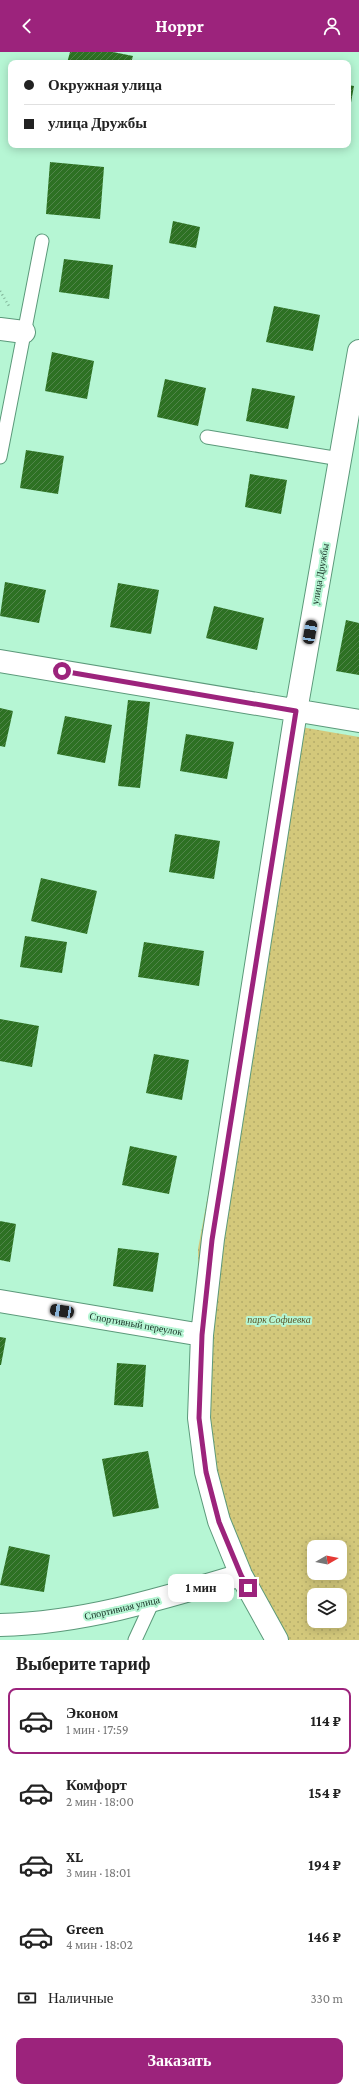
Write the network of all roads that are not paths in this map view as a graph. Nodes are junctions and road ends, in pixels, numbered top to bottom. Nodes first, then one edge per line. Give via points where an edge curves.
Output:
1 (42, 241) dead end
2 (0, 329) edge
3 (24, 332) junction
4 (359, 351) edge
5 (207, 437) dead end
6 (0, 458) edge
7 (340, 460) junction
8 (0, 660) edge
9 (296, 711) junction
10 (359, 721) edge
11 (0, 1301) edge
12 (202, 1335) junction
13 (241, 1575) junction
14 (153, 1601) junction
15 (0, 1625) edge
16 (135, 1640) edge
17 (277, 1640) edge

1 - 3 lane
2 - 3 street
3 - 6 lane
4 - 7 street, улица Дружбы
5 - 7 lane
7 - 9 street, улица Дружбы
8 - 9 street
9 - 10 street
9 - 12 street, улица Дружбы via 212,1240
11 - 12 street, Спортивный переулок
12 - 13 street, улица Дружбы via 199,1418 206,1472 219,1522
13 - 14 street, Спортивная улица
13 - 17 street, улица Дружбы
14 - 15 street, Спортивная улица via 98,1615 34,1624
14 - 16 lane

